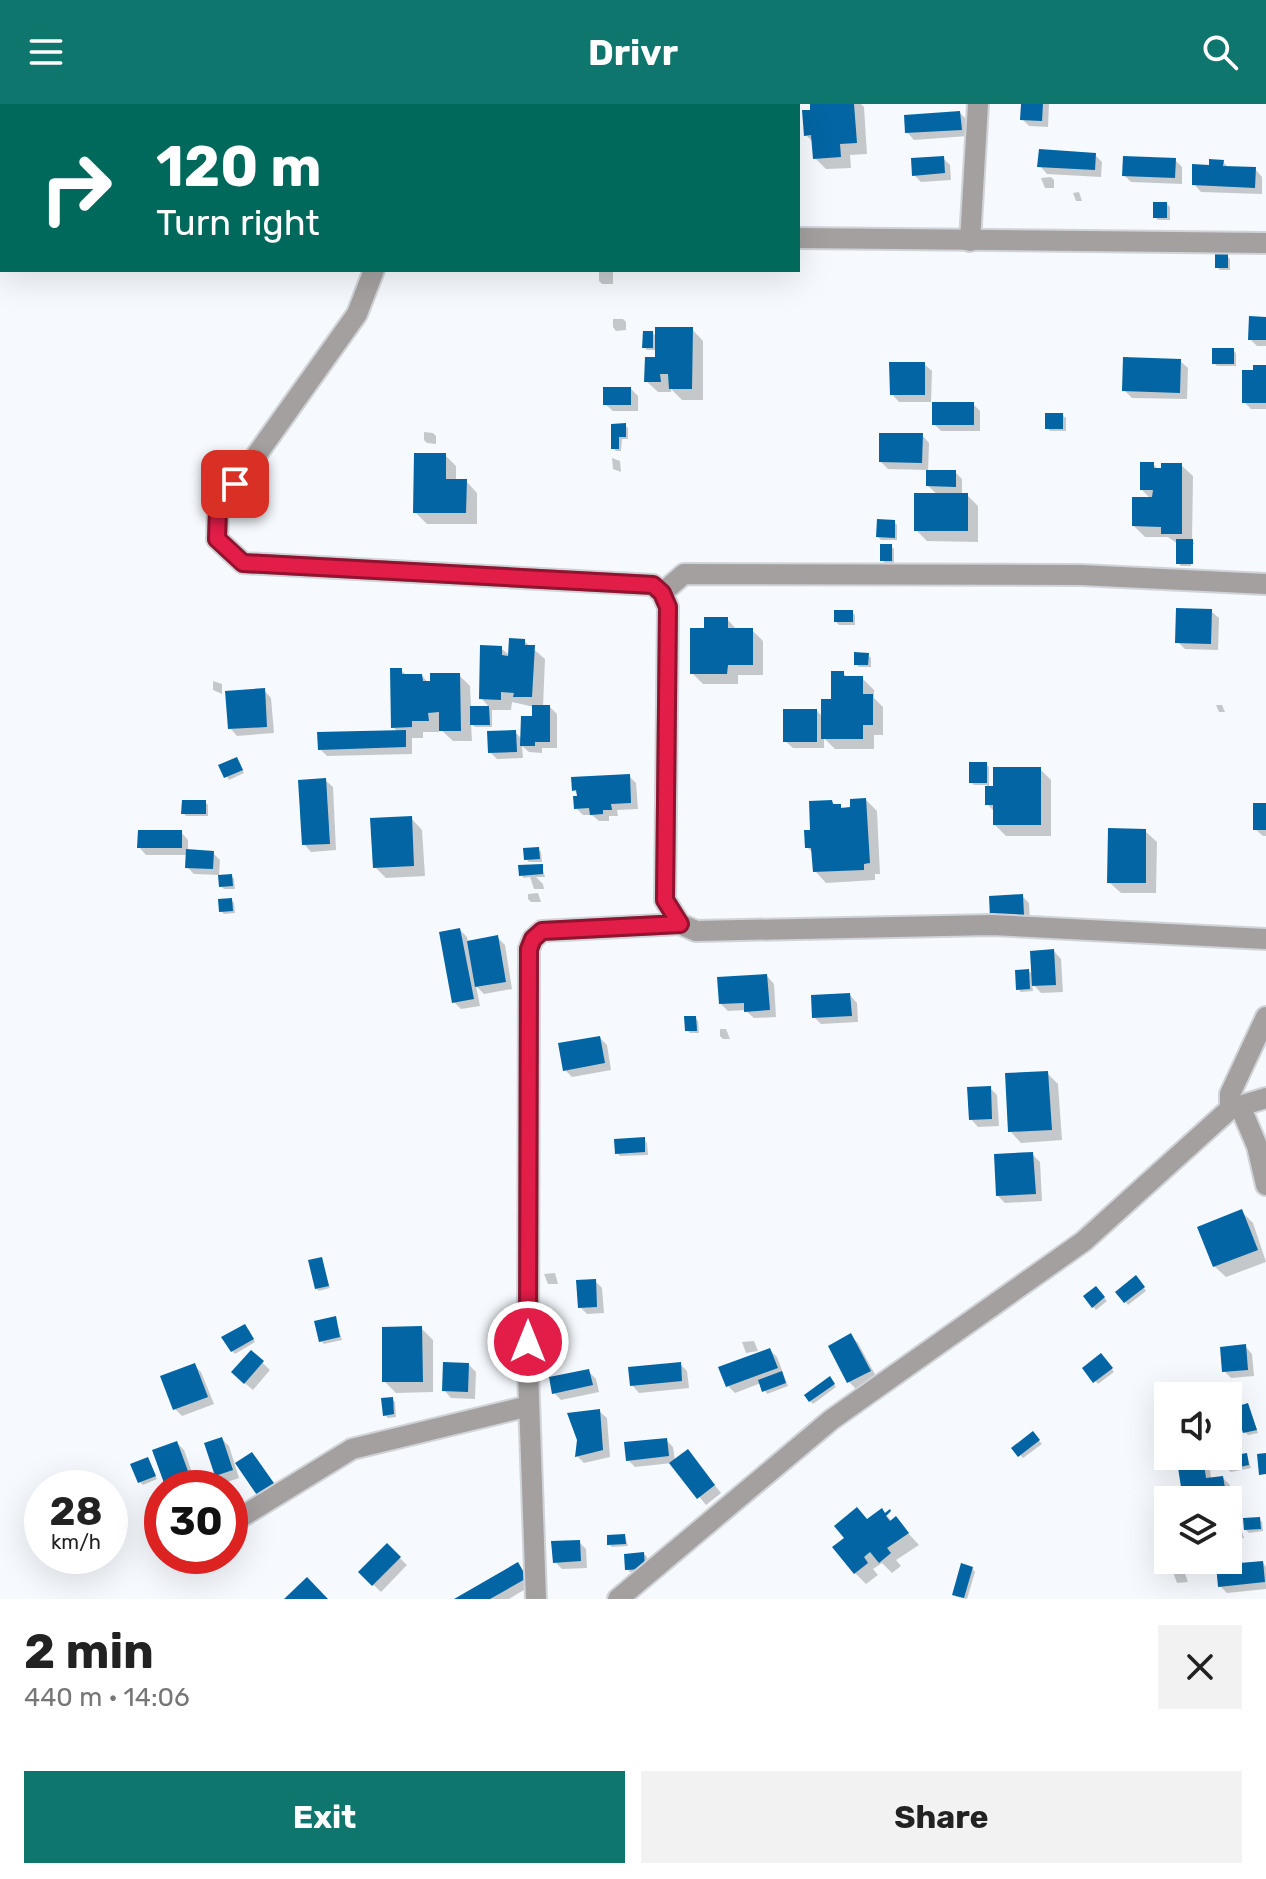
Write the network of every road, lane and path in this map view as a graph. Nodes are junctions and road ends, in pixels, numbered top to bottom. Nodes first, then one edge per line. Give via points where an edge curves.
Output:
1 (978, 104) edge
2 (800, 238) edge
3 (970, 241) junction
4 (1266, 243) edge
5 (373, 272) edge
6 (1266, 584) edge
7 (662, 593) junction
8 (680, 924) junction
9 (1266, 939) edge
10 (1266, 1017) edge
11 (1266, 1098) edge
12 (1235, 1108) junction
13 (1266, 1185) edge
14 (529, 1406) junction
15 (248, 1513) edge
16 (536, 1599) edge
17 (618, 1599) edge

1 - 3 street
2 - 3 street
3 - 4 street
5 - 7 street via 357,314 218,509 217,539 243,563 653,585
6 - 7 street via 1081,575 684,574
7 - 8 street via 668,607 665,900
8 - 9 street via 696,931 992,925
8 - 14 street via 542,931 529,949
10 - 12 street via 1230,1094
11 - 12 street
12 - 13 street via 1257,1146
12 - 17 street via 1084,1241 831,1420
14 - 15 street via 352,1449
14 - 16 street

